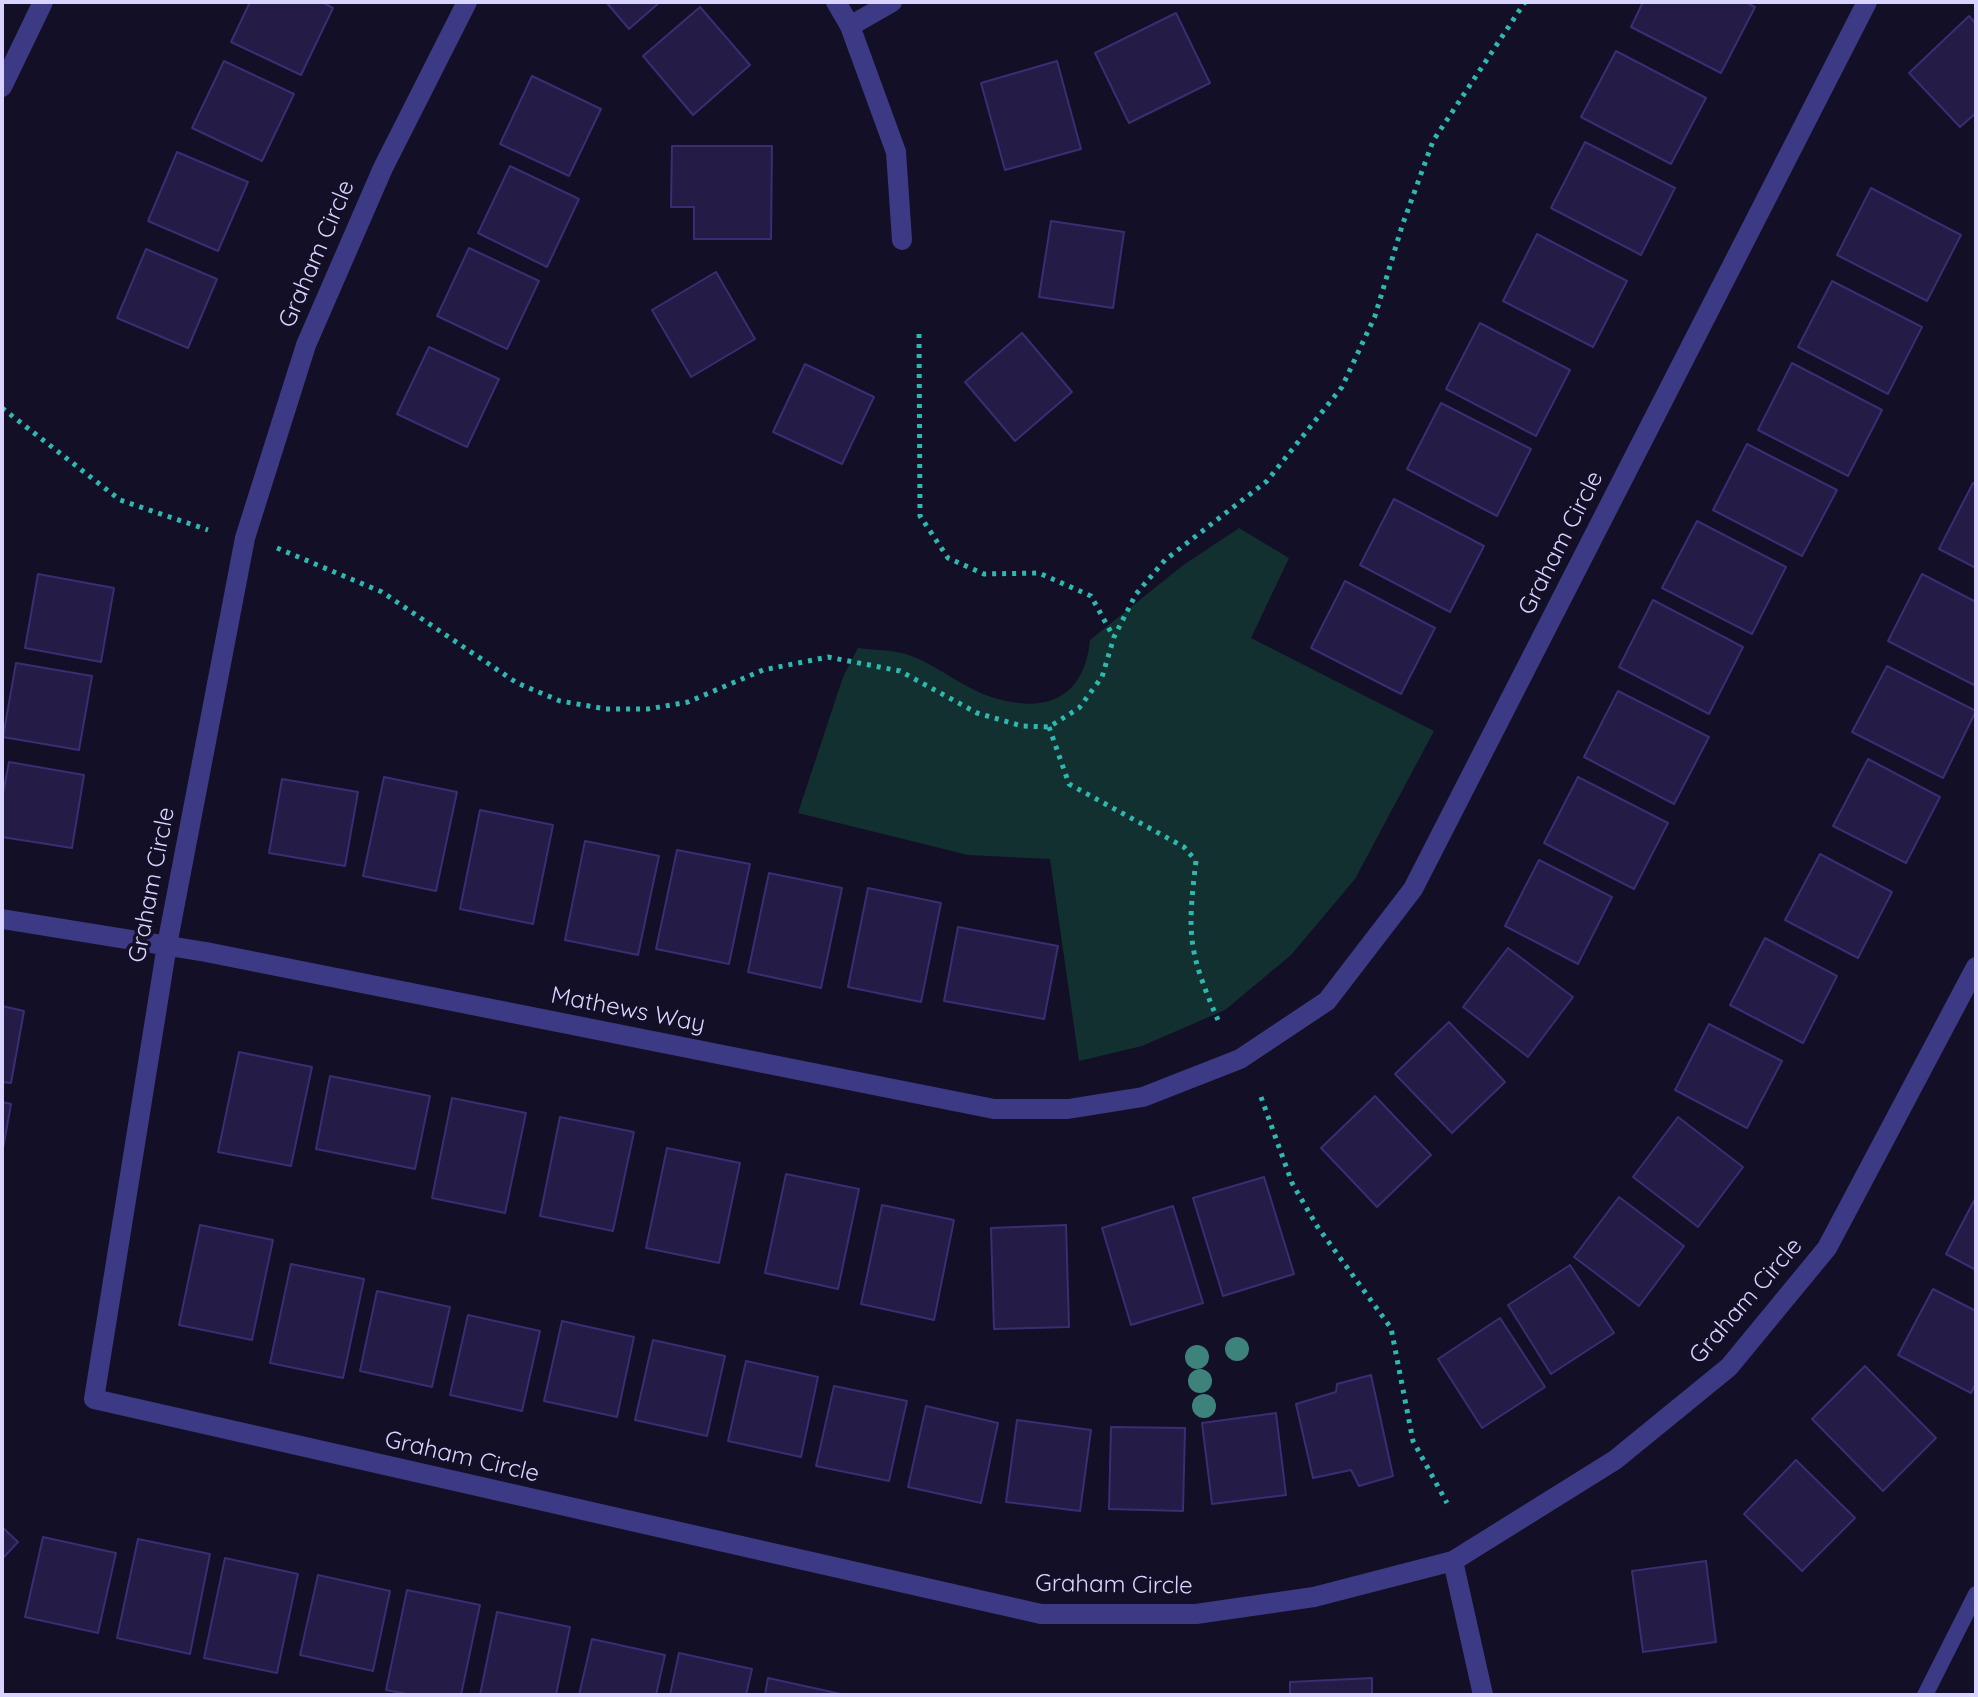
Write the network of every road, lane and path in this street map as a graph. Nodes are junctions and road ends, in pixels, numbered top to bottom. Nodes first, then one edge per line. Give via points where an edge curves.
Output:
1 (43, 2) edge
2 (467, 2) edge
3 (836, 2) edge
4 (892, 2) edge
5 (1525, 2) edge
6 (1867, 2) edge
7 (850, 26) junction
8 (2, 87) edge
9 (902, 240) dead end
10 (919, 334) dead end
11 (2, 408) edge
12 (208, 530) dead end
13 (277, 548) dead end
14 (1114, 637) junction
15 (1049, 727) junction
16 (2, 919) edge
17 (167, 945) junction
18 (1976, 967) edge
19 (1218, 1020) dead end
20 (1240, 1059) joint
21 (1261, 1097) dead end
22 (1447, 1503) dead end
23 (1453, 1561) junction
24 (1976, 1594) edge
25 (1483, 1695) edge
26 (1925, 1695) edge

1 - 8 street
2 - 17 street, Graham Circle via 383,168 306,345 245,538
3 - 7 street
4 - 7 street
5 - 14 path via 1433,141 1375,316 1342,387 1267,481 1165,560 1136,594
6 - 20 street, Graham Circle via 1413,889 1327,1001
7 - 9 street via 896,152
10 - 14 path via 920,516 948,558 984,574 1039,573 1091,596
11 - 12 path via 120,500
13 - 15 path via 382,592 517,683 560,701 648,709 688,702 763,670 828,657 900,671 977,713 1022,726
14 - 15 path via 1102,677 1079,708
15 - 19 path via 1069,784 1184,847 1196,861 1188,923 1195,966
16 - 17 street, Mathews Way
17 - 20 street, Mathews Way via 994,1109 1068,1109 1143,1097
17 - 23 street, Graham Circle via 94,1399 1041,1614 1196,1614 1314,1597
18 - 23 street, Graham Circle via 1827,1248 1729,1367 1615,1460
21 - 22 path via 1292,1183 1391,1328 1413,1441
23 - 25 street
24 - 26 lane

